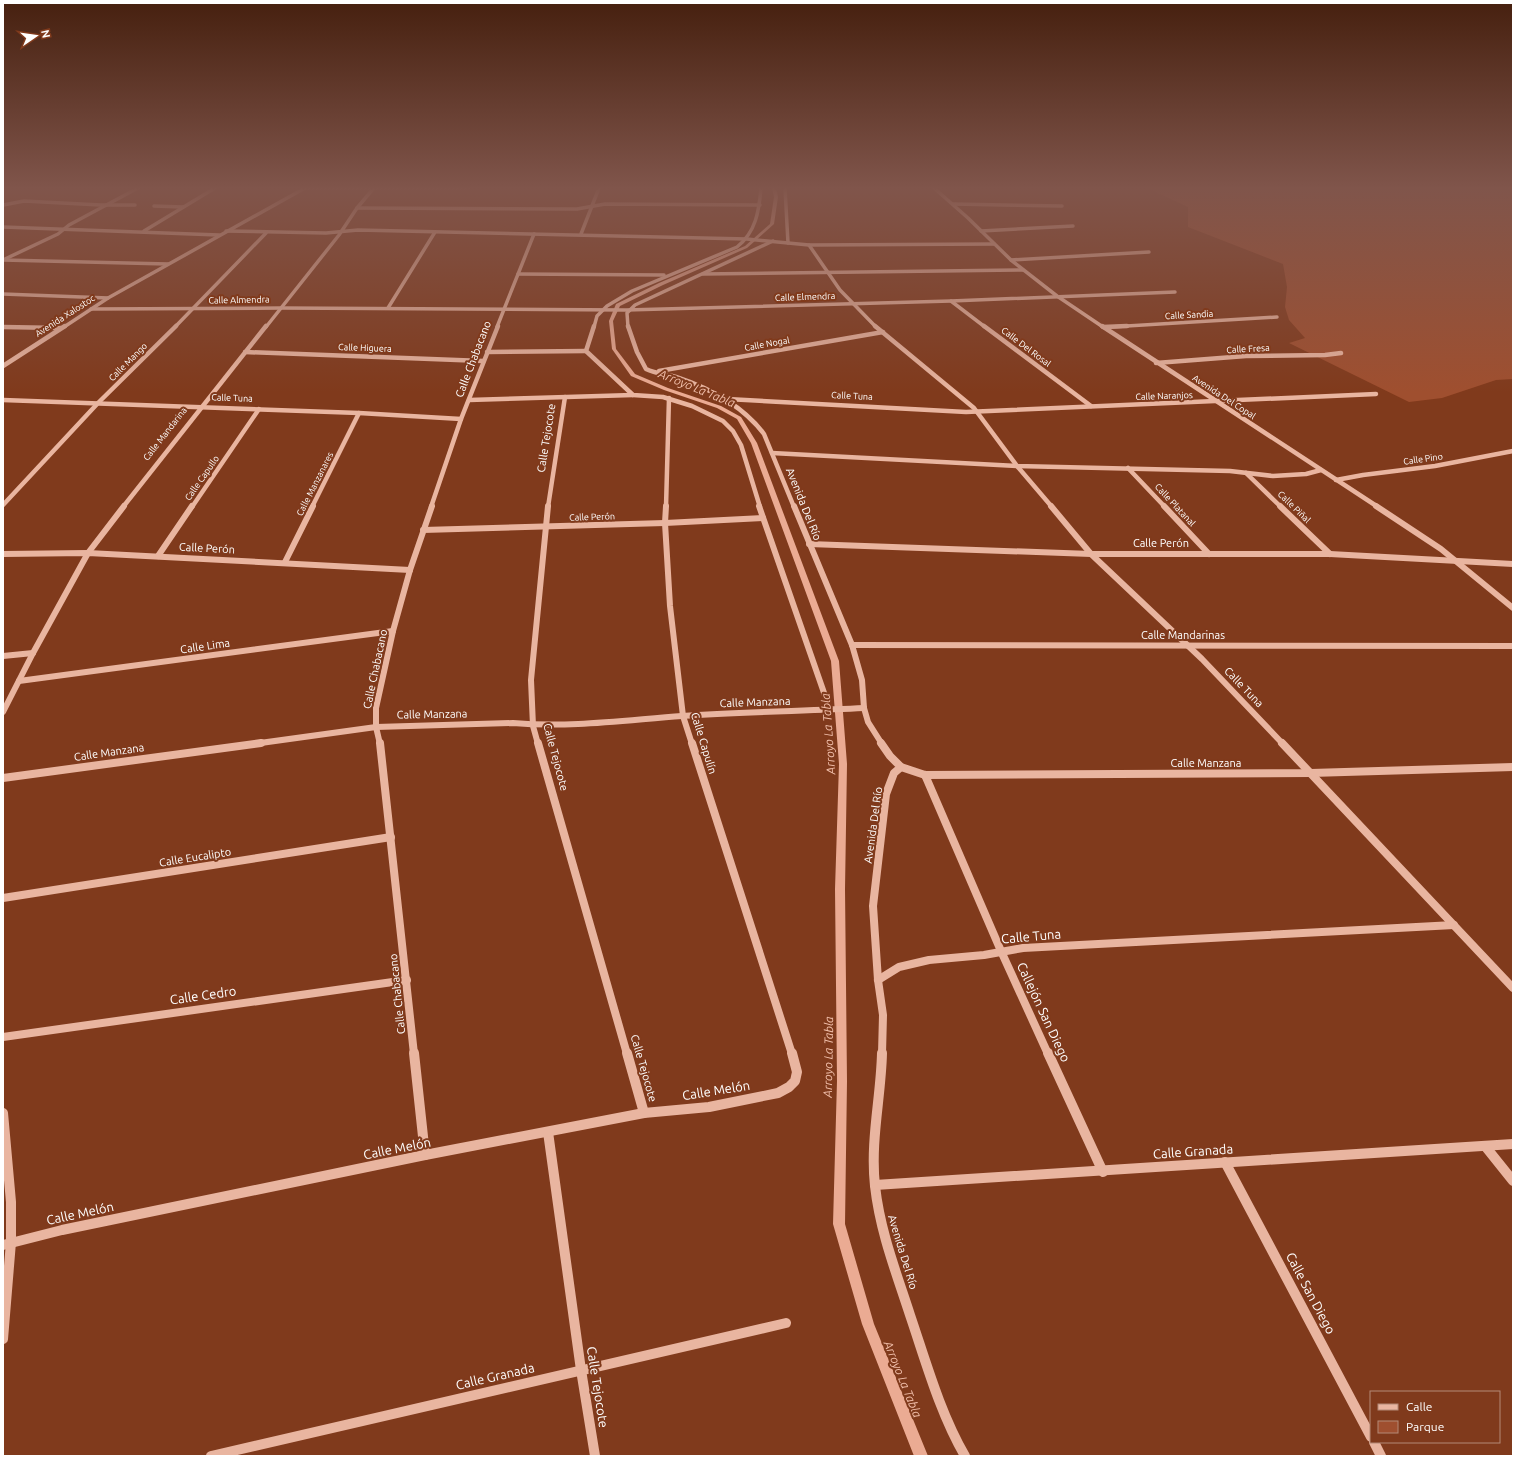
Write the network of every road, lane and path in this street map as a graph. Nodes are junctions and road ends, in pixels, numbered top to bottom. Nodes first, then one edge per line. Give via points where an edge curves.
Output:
1 (183, 256) edge
2 (244, 256) edge
3 (321, 256) edge
4 (420, 256) edge
5 (525, 256) edge
6 (715, 256) edge
7 (740, 256) edge
8 (816, 256) edge
9 (1007, 256) edge
10 (1079, 256) edge
11 (3, 260) edge
12 (1011, 260) junction
13 (169, 264) junction
14 (1023, 270) junction
15 (827, 273) junction
16 (518, 274) junction
17 (701, 274) junction
18 (668, 275) junction
19 (1175, 292) dead end
20 (3, 294) edge
21 (1057, 296) junction
22 (108, 298) junction
23 (951, 301) junction
24 (852, 304) junction
25 (281, 308) junction
26 (388, 308) junction
27 (91, 309) junction
28 (193, 309) junction
29 (503, 310) junction
30 (601, 310) junction
31 (627, 310) junction
32 (1277, 317) dead end
33 (3, 327) edge
34 (61, 328) junction
35 (1103, 328) junction
36 (883, 332) junction
37 (586, 351) junction
38 (245, 352) junction
39 (487, 352) junction
40 (1341, 353) dead end
41 (3, 361) edge
42 (11, 361) junction
43 (483, 361) junction
44 (1156, 363) junction
45 (3, 366) edge
46 (653, 372) junction
47 (1376, 394) dead end
48 (633, 395) junction
49 (565, 397) junction
50 (669, 398) junction
51 (726, 399) junction
52 (3, 400) edge
53 (469, 400) junction
54 (1217, 402) junction
55 (98, 403) junction
56 (1091, 406) junction
57 (200, 407) junction
58 (259, 409) junction
59 (977, 412) junction
60 (359, 413) junction
61 (461, 419) junction
62 (1513, 451) edge
63 (772, 453) junction
64 (1017, 466) junction
65 (1128, 468) junction
66 (1321, 470) junction
67 (1246, 473) junction
68 (1336, 480) junction
69 (3, 504) edge
70 (763, 518) junction
71 (665, 523) junction
72 (545, 527) junction
73 (423, 530) junction
74 (809, 544) junction
75 (88, 553) junction
76 (3, 554) edge
77 (1090, 554) junction
78 (1209, 554) junction
79 (1330, 554) junction
80 (158, 556) junction
81 (1456, 561) junction
82 (284, 562) junction
83 (1513, 564) edge
84 (410, 570) junction
85 (1513, 608) edge
86 (393, 631) junction
87 (852, 645) junction
88 (1186, 645) junction
89 (1513, 646) edge
90 (32, 653) junction
91 (3, 656) edge
92 (19, 681) junction
93 (860, 708) junction
94 (832, 710) junction
95 (3, 712) edge
96 (683, 716) junction
97 (533, 726) junction
98 (376, 727) junction
99 (901, 767) junction
100 (1513, 767) edge
101 (1311, 773) junction
102 (925, 775) junction
103 (3, 778) edge
104 (391, 837) junction
105 (3, 898) edge
106 (1454, 925) junction
107 (1001, 951) junction
108 (407, 980) junction
109 (878, 980) junction
110 (1513, 988) edge
111 (3, 1037) edge
112 (795, 1081) joint
113 (644, 1113) junction
114 (3, 1114) edge
115 (548, 1132) junction
116 (1513, 1144) edge
117 (1485, 1146) junction
118 (425, 1155) junction
119 (1225, 1162) junction
120 (1103, 1172) junction
121 (1513, 1181) edge
122 (875, 1185) junction
123 (7, 1243) edge
124 (786, 1323) dead end
125 (3, 1339) edge
126 (581, 1370) junction
127 (1370, 1435) edge
128 (1374, 1443) edge
129 (211, 1456) edge
130 (595, 1456) edge
131 (965, 1456) edge
132 (1381, 1456) edge

1 - 13 street, Avenida Xalostoc
2 - 28 street, Calle Mango
3 - 25 street, Calle Mandarina
4 - 26 street
5 - 16 street, Calle Chabacano
6 - 18 street
7 - 17 street
8 - 15 street, Calle Tuna
9 - 12 street, Avenida Del Copal
10 - 12 street
11 - 13 street
12 - 14 street, Avenida Del Copal
13 - 22 street, Avenida Xalostoc
14 - 15 street
14 - 21 street, Avenida Del Copal
15 - 17 street
15 - 24 street, Calle Tuna
16 - 18 street
16 - 29 street, Calle Chabacano
17 - 31 street
18 - 30 street via 632,290
19 - 21 street
20 - 22 street
21 - 23 street, Calle Elmendra
21 - 35 street, Avenida Del Copal
22 - 27 street, Avenida Xalostoc
23 - 24 street, Calle Elmendra
23 - 56 street, Calle Del Rosal
24 - 31 street, Calle Elmendra
24 - 36 street, Calle Tuna
25 - 26 street, Calle Almendra
25 - 28 street, Calle Almendra
25 - 38 street, Calle Mandarina
26 - 29 street, Calle Almendra
27 - 28 street, Calle Almendra
27 - 34 street, Avenida Xalostoc
28 - 55 street, Calle Mango
29 - 30 street, Calle Almendra
29 - 39 street, Calle Chabacano
30 - 31 street, Calle Elmendra
30 - 37 street
31 - 46 street via 626,317 639,360 645,368
32 - 35 street, Calle Sandia
33 - 34 street
34 - 42 street, Avenida Xalostoc
35 - 44 street, Avenida Del Copal
36 - 46 street, Calle Nogal
36 - 59 street, Calle Tuna
37 - 39 street
37 - 48 street
38 - 43 street, Calle Higuera
38 - 57 street, Calle Mandarina
39 - 43 street, Calle Chabacano
40 - 44 street, Calle Fresa via 1246,356
41 - 42 street
42 - 45 street, Avenida Xalostoc
43 - 53 street, Calle Chabacano
44 - 54 street, Avenida Del Copal
46 - 51 street, Avenida Del Río via 677,377
47 - 54 street, Calle Naranjos
48 - 49 street
48 - 50 street
49 - 53 street
49 - 72 street, Calle Tejocote
50 - 70 street via 709,413 733,431 741,445
50 - 71 street, Calle Capulín
51 - 59 street, Calle Tuna
51 - 63 street, Avenida Del Río via 757,424
52 - 55 street, Calle Tuna
53 - 61 street, Calle Chabacano
54 - 56 street, Calle Naranjos
54 - 66 street, Avenida Del Copal
55 - 57 street, Calle Tuna
55 - 69 street, Calle Mango
56 - 59 street, Calle Naranjos
57 - 58 street, Calle Tuna
57 - 75 street, Calle Mandarina
58 - 60 street, Calle Tuna
58 - 80 street, Calle Capullo
59 - 64 street, Calle Tuna
60 - 61 street, Calle Tuna
60 - 82 street, Calle Manzanares
61 - 73 street, Calle Chabacano
62 - 68 street, Calle Pino via 1409,470 1360,474
63 - 64 street
63 - 74 street, Avenida Del Río
64 - 65 street
64 - 77 street, Calle Tuna
65 - 67 street
65 - 78 street, Calle Platanal
66 - 67 street via 1291,476
66 - 68 street, Avenida Del Copal
67 - 79 street, Calle Piñal
68 - 81 street, Avenida Del Copal
70 - 71 street, Calle Perón
70 - 94 street
71 - 72 street, Calle Perón
71 - 96 street, Calle Capulín via 670,606
72 - 73 street, Calle Perón
72 - 97 street, Calle Tejocote via 531,680
73 - 84 street, Calle Chabacano
74 - 77 street, Calle Perón
74 - 87 street, Avenida Del Río
75 - 76 street, Calle Perón
75 - 80 street, Calle Perón
75 - 90 street, Calle Mandarina
77 - 78 street, Calle Perón
77 - 88 street, Calle Tuna
78 - 79 street, Calle Perón
79 - 81 street, Calle Perón
80 - 82 street, Calle Perón
81 - 83 street, Calle Perón
81 - 85 street, Avenida Del Copal
82 - 84 street, Calle Perón
84 - 86 street, Calle Chabacano
86 - 92 street, Calle Lima
86 - 98 street, Calle Chabacano via 376,708
87 - 88 street, Calle Mandarinas
87 - 93 street, Avenida Del Río via 862,680
88 - 89 street, Calle Mandarinas
88 - 101 street, Calle Tuna
90 - 91 street
90 - 92 street, Calle Mandarina
92 - 95 street, Calle Mandarina
93 - 94 street, Calle Manzana
93 - 99 street, Avenida Del Río via 875,735
94 - 96 street, Calle Manzana
96 - 97 street, Calle Manzana
96 - 112 street, Calle Capulín via 794,1060 797,1072
97 - 98 street, Calle Manzana via 513,723
97 - 113 street, Calle Tejocote
98 - 103 street, Calle Manzana
98 - 104 street, Calle Chabacano via 381,748
99 - 102 street, Calle Manzana
99 - 109 street, Avenida Del Río via 894,773 886,794 873,906
100 - 101 street, Calle Manzana
101 - 102 street, Calle Manzana
101 - 106 street, Calle Tuna
102 - 107 street, Callejón San Diego
104 - 105 street, Calle Eucalipto
104 - 108 street, Calle Chabacano
106 - 107 street, Calle Tuna
106 - 110 street, Calle Tuna
107 - 109 street, Calle Tuna via 929,960 899,967
107 - 120 street, Callejón San Diego
108 - 111 street, Calle Cedro
108 - 118 street, Calle Chabacano
109 - 122 street, Avenida Del Río via 883,1015 874,1148
112 - 113 street, Calle Melón via 778,1093 709,1107
113 - 115 street, Calle Melón
114 - 123 street via 11,1202
115 - 118 street, Calle Melón
115 - 126 street, Calle Tejocote
116 - 117 street, Calle Granada
117 - 119 street, Calle Granada
117 - 121 street
118 - 123 street, Calle Melón
119 - 120 street, Calle Granada
119 - 127 street, Calle San Diego
120 - 122 street, Calle Granada
122 - 131 street, Avenida Del Río via 882,1228 924,1356 953,1435
123 - 125 street
124 - 126 street, Calle Granada
126 - 129 street, Calle Granada
126 - 130 street, Calle Tejocote
128 - 132 street

